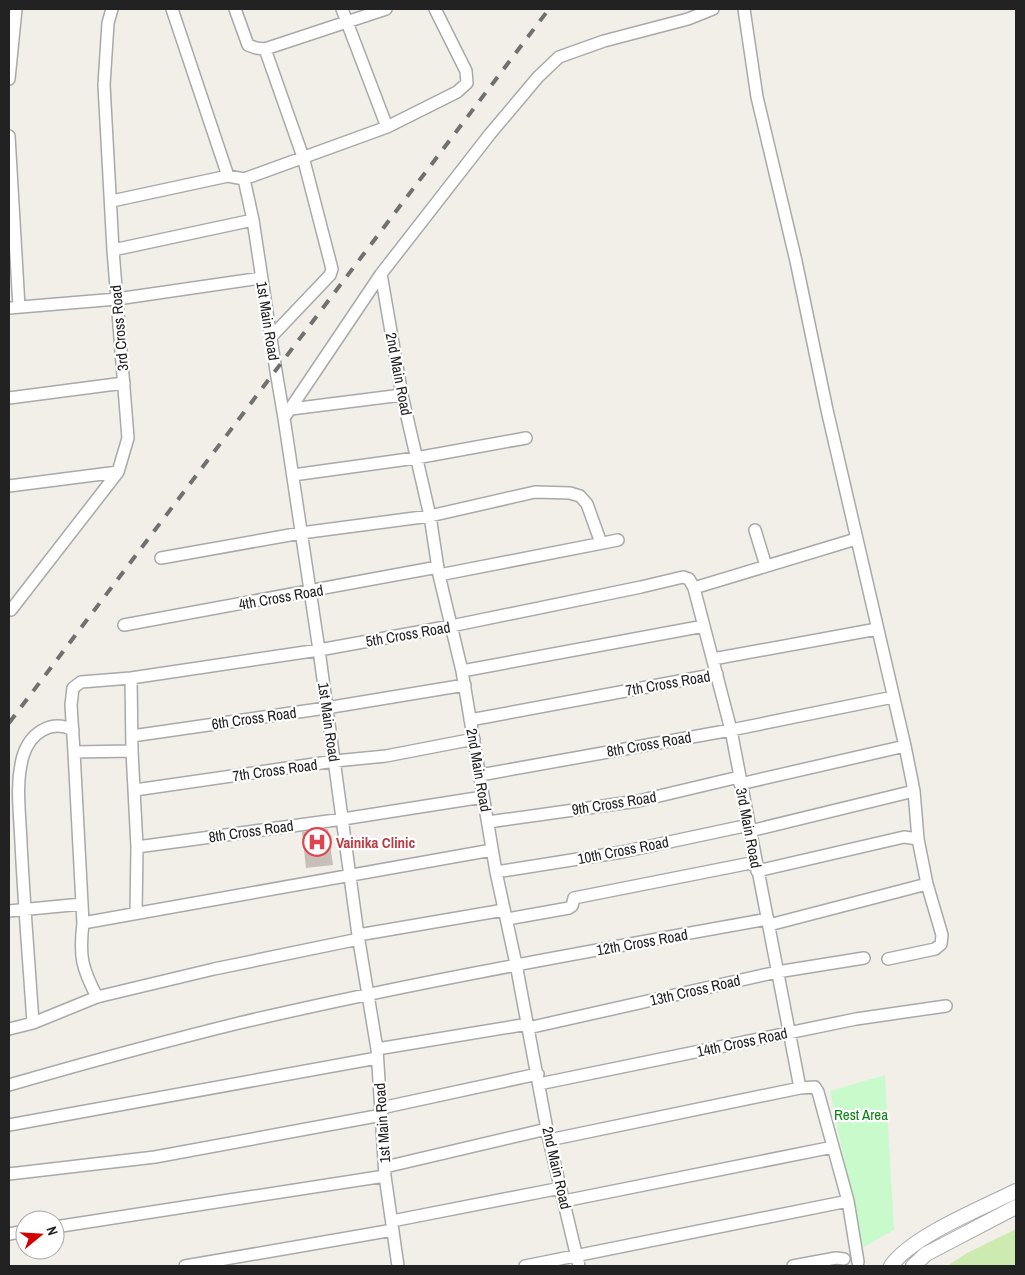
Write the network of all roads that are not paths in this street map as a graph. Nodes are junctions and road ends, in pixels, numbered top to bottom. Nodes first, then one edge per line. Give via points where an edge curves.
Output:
1 (16, 9) edge
2 (112, 9) edge
3 (172, 9) edge
4 (235, 9) edge
5 (342, 9) edge
6 (386, 9) edge
7 (435, 9) edge
8 (713, 9) edge
9 (744, 9) edge
10 (348, 23) junction
11 (264, 50) junction
12 (9, 79) edge
13 (387, 127) junction
14 (9, 136) edge
15 (303, 157) junction
16 (228, 176) junction
17 (244, 179) junction
18 (112, 202) junction
19 (252, 220) junction
20 (113, 250) junction
21 (381, 274) junction
22 (261, 278) junction
23 (117, 299) junction
24 (14, 307) edge
25 (271, 337) junction
26 (124, 383) junction
27 (402, 395) junction
28 (9, 398) edge
29 (288, 414) junction
30 (526, 438) dead end
31 (416, 458) junction
32 (118, 472) junction
33 (293, 475) junction
34 (9, 486) edge
35 (430, 516) junction
36 (755, 530) dead end
37 (301, 533) junction
38 (856, 539) junction
39 (618, 540) dead end
40 (602, 543) junction
41 (161, 558) dead end
42 (766, 566) junction
43 (439, 571) junction
44 (694, 588) junction
45 (309, 592) junction
46 (10, 606) edge
47 (124, 625) dead end
48 (451, 626) junction
49 (704, 626) junction
50 (877, 629) junction
51 (319, 650) junction
52 (713, 659) junction
53 (462, 671) junction
54 (717, 674) junction
55 (131, 678) junction
56 (464, 685) junction
57 (893, 697) junction
58 (326, 708) junction
59 (470, 720) junction
60 (73, 730) junction
61 (731, 730) junction
62 (132, 736) junction
63 (474, 739) junction
64 (905, 746) junction
65 (132, 751) junction
66 (74, 752) junction
67 (335, 762) junction
68 (480, 775) junction
69 (740, 781) junction
70 (135, 790) junction
71 (914, 792) junction
72 (483, 796) junction
73 (343, 819) junction
74 (488, 822) junction
75 (750, 828) junction
76 (918, 839) junction
77 (137, 847) junction
78 (492, 850) junction
79 (756, 867) junction
80 (496, 872) junction
81 (350, 874) junction
82 (926, 884) junction
83 (82, 904) junction
84 (25, 909) junction
85 (9, 911) edge
86 (136, 913) junction
87 (505, 915) junction
88 (768, 922) junction
89 (83, 923) junction
90 (359, 937) junction
91 (864, 958) dead end
92 (888, 959) dead end
93 (516, 964) junction
94 (777, 972) junction
95 (368, 995) junction
96 (97, 997) junction
97 (946, 1006) dead end
98 (33, 1023) junction
99 (528, 1026) junction
100 (9, 1029) edge
101 (789, 1032) junction
102 (377, 1054) junction
103 (538, 1079) junction
104 (9, 1085) edge
105 (800, 1088) junction
106 (381, 1111) junction
107 (9, 1125) edge
108 (548, 1134) junction
109 (833, 1147) junction
110 (385, 1172) junction
111 (9, 1174) edge
112 (561, 1188) junction
113 (1016, 1191) edge
114 (564, 1201) junction
115 (848, 1202) junction
116 (1016, 1207) edge
117 (65, 1225) edge
118 (392, 1225) junction
119 (577, 1261) edge
120 (844, 1263) edge
121 (861, 1264) edge
122 (185, 1266) edge
123 (398, 1266) edge
124 (525, 1266) edge
125 (792, 1266) edge
126 (891, 1266) edge
127 (913, 1266) edge

1 - 12 street
2 - 18 street, 3rd Cross Road via 108,23 104,85
3 - 16 street
4 - 11 street via 248,44
5 - 10 street
6 - 10 street
7 - 13 street via 466,71 467,83 457,92
8 - 21 street via 558,57 490,134
9 - 38 street via 757,97
10 - 11 street
10 - 13 street
11 - 15 street
13 - 15 street
14 - 24 street
15 - 17 street
15 - 25 street via 332,269 330,276
16 - 17 street
16 - 18 street
17 - 19 street, 1st Main Road
18 - 20 street, 3rd Cross Road
19 - 20 street
19 - 22 street, 1st Main Road
20 - 23 street, 3rd Cross Road
21 - 27 street, 2nd Main Road
21 - 29 street
22 - 23 street
22 - 25 street, 1st Main Road
23 - 24 street
23 - 26 street, 3rd Cross Road
25 - 29 street, 1st Main Road
26 - 28 street
26 - 32 street, 3rd Cross Road via 128,438
27 - 29 street
27 - 31 street, 2nd Main Road
29 - 33 street, 1st Main Road
30 - 31 street
31 - 33 street
31 - 35 street, 2nd Main Road
32 - 34 street
32 - 46 street, 3rd Cross Road
33 - 37 street, 1st Main Road
35 - 37 street
35 - 40 street via 535,492 570,493 580,496 587,504
35 - 43 street, 2nd Main Road
36 - 42 street
37 - 41 street
37 - 45 street, 1st Main Road
38 - 42 street
38 - 50 street
39 - 40 street, 4th Cross Road
40 - 43 street, 4th Cross Road
42 - 44 street
43 - 45 street, 4th Cross Road
43 - 48 street, 2nd Main Road
44 - 48 street, 5th Cross Road via 689,579 683,577
44 - 49 street, 3rd Main Road
45 - 47 street, 4th Cross Road
45 - 51 street, 1st Main Road
48 - 51 street, 5th Cross Road
48 - 53 street, 2nd Main Road
49 - 52 street, 3rd Main Road
49 - 53 street
50 - 52 street
50 - 57 street
51 - 55 street, 5th Cross Road
51 - 58 street, 1st Main Road
52 - 54 street, 3rd Main Road
53 - 56 street, 2nd Main Road
54 - 59 street, 7th Cross Road
54 - 61 street, 3rd Main Road
55 - 60 street, 5th Cross Road via 81,682 72,688
55 - 62 street
56 - 58 street, 6th Cross Road
56 - 59 street, 2nd Main Road
57 - 61 street, 8th Cross Road
57 - 64 street
58 - 62 street, 6th Cross Road
58 - 67 street, 1st Main Road
59 - 63 street, 2nd Main Road
60 - 66 street
60 - 84 street via 57,726 46,728 29,742 23,756 18,783
61 - 68 street, 8th Cross Road
61 - 69 street, 3rd Main Road
62 - 65 street
63 - 67 street, 7th Cross Road
63 - 68 street, 2nd Main Road
64 - 69 street, 9th Cross Road
64 - 71 street
65 - 66 street
65 - 70 street
66 - 83 street
67 - 70 street, 7th Cross Road
67 - 73 street, 1st Main Road
68 - 72 street, 2nd Main Road
69 - 74 street, 9th Cross Road via 638,801
69 - 75 street, 3rd Main Road
70 - 77 street
71 - 75 street, 10th Cross Road
71 - 76 street
72 - 73 street, 8th Cross Road
72 - 74 street, 2nd Main Road
73 - 77 street, 8th Cross Road
73 - 81 street, 1st Main Road
74 - 78 street, 2nd Main Road
75 - 79 street, 3rd Main Road
75 - 80 street, 10th Cross Road
76 - 79 street via 904,837
76 - 82 street
77 - 86 street
78 - 80 street, 2nd Main Road
78 - 81 street
79 - 87 street via 574,898 569,908
79 - 88 street, 3rd Main Road
80 - 87 street, 2nd Main Road
81 - 86 street
81 - 90 street, 1st Main Road
82 - 88 street, 12th Cross Road
82 - 92 street via 942,935 941,944 935,949
83 - 84 street
83 - 89 street
84 - 85 street
84 - 98 street
86 - 89 street
87 - 90 street
87 - 93 street, 2nd Main Road
88 - 93 street, 12th Cross Road
88 - 94 street, 3rd Main Road
89 - 96 street via 80,943 84,973
90 - 95 street, 1st Main Road
90 - 96 street
91 - 94 street, 13th Cross Road
93 - 95 street, 12th Cross Road
93 - 99 street, 2nd Main Road
94 - 99 street, 13th Cross Road
94 - 101 street, 3rd Main Road
95 - 102 street, 1st Main Road
95 - 104 street, 12th Cross Road via 239,1023
96 - 98 street
97 - 101 street, 14th Cross Road
98 - 100 street
99 - 102 street, 13th Cross Road
99 - 103 street, 2nd Main Road
101 - 103 street, 14th Cross Road
101 - 105 street, 3rd Main Road
102 - 106 street, 1st Main Road
102 - 107 street, 13th Cross Road
103 - 106 street, 14th Cross Road
103 - 108 street, 2nd Main Road
105 - 108 street
105 - 109 street via 815,1086
106 - 110 street, 1st Main Road
106 - 111 street, 14th Cross Road via 155,1157
108 - 110 street
108 - 112 street, 2nd Main Road
109 - 114 street
109 - 115 street
110 - 117 street
110 - 118 street, 1st Main Road
112 - 114 street, 2nd Main Road
112 - 118 street
113 - 126 street via 912,1246
114 - 119 street, 2nd Main Road
115 - 119 street
115 - 121 street
116 - 127 street via 926,1254
118 - 122 street
118 - 123 street, 1st Main Road
119 - 124 street
120 - 121 street
120 - 125 street via 836,1258

